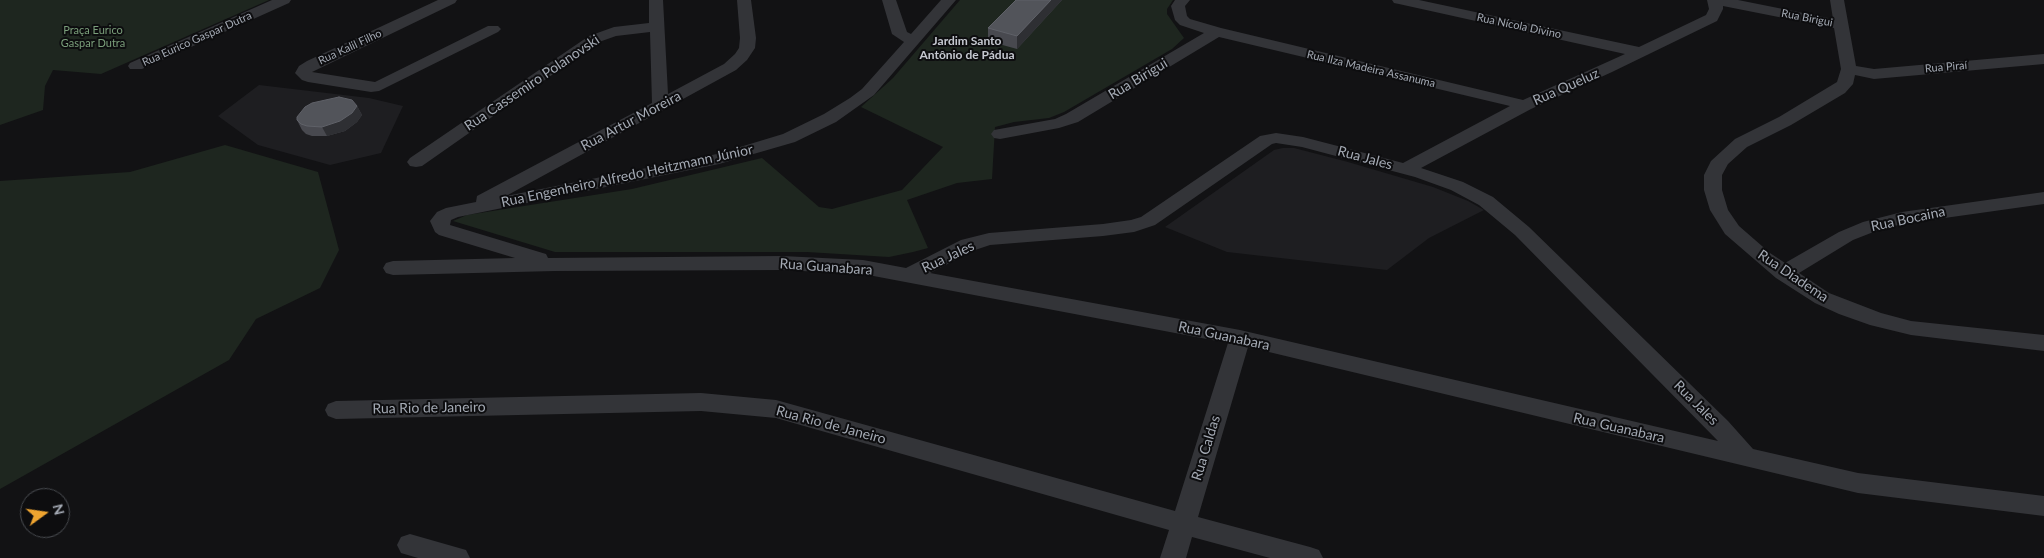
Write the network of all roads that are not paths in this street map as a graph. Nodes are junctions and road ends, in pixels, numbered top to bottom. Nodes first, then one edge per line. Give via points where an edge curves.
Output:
1 (284, 0) edge
2 (450, 0) edge
3 (656, 0) edge
4 (744, 0) edge
5 (949, 0) edge
6 (1183, 0) edge
7 (1399, 0) edge
8 (1715, 0) edge
9 (1837, 0) edge
10 (891, 7) edge
11 (928, 23) junction
12 (1840, 25) junction
13 (657, 27) junction
14 (493, 29) dead end
15 (1217, 32) junction
16 (914, 41) junction
17 (1639, 52) junction
18 (2044, 59) edge
19 (136, 66) dead end
20 (1849, 69) junction
21 (660, 105) junction
22 (1525, 106) junction
23 (1000, 134) dead end
24 (416, 162) dead end
25 (1405, 169) junction
26 (2044, 198) edge
27 (467, 209) junction
28 (555, 264) junction
29 (394, 268) dead end
30 (1783, 273) junction
31 (907, 276) junction
32 (1240, 338) junction
33 (2044, 343) edge
34 (336, 410) dead end
35 (1747, 458) junction
36 (2044, 506) edge
37 (1183, 524) junction
38 (410, 545) dead end
39 (457, 558) edge
40 (1173, 558) edge
41 (1310, 558) edge

1 - 19 street, Rua Eurico Gaspar Dutra
2 - 14 street, Rua Kalil Filho via 314,64 303,73 308,77 379,86
3 - 13 street
4 - 21 street, Rua Artur Moreira via 748,38 747,48 741,56 721,72
5 - 11 street, Rua Engenheiro Alfredo Heitzmann Júnior
6 - 15 street via 1178,6 1180,17 1185,22
7 - 17 street, Rua Nícola Divino
8 - 12 street, Rua Birigui
8 - 17 street, Rua Queluz via 1712,18
9 - 12 street
10 - 11 street via 905,19
10 - 16 street via 900,34
11 - 16 street, Rua Engenheiro Alfredo Heitzmann Júnior
12 - 20 street
13 - 21 street
13 - 24 street, Rua Cassemiro Polanovski via 614,32 594,39
15 - 22 street, Rua Ilza Madeira Assanuma
15 - 23 street, Rua Birigui via 1072,118
16 - 27 street, Rua Engenheiro Alfredo Heitzmann Júnior via 880,81 856,102 789,138 718,159
17 - 22 street, Rua Queluz
18 - 20 street, Rua Piraí via 1874,74
20 - 30 street, Rua Diadema via 1845,84 1839,90 1741,143 1720,161 1714,175 1713,190 1719,210 1732,230
21 - 27 street, Rua Artur Moreira
22 - 25 street, Rua Queluz
25 - 31 street, Rua Jales via 1303,142 1276,138 1266,140 1148,221 1103,230 989,239 968,245
25 - 35 street, Rua Jales via 1457,186 1486,201 1522,231 1720,427
26 - 30 street, Rua Bocaina via 1902,218 1870,226 1846,236
27 - 28 street, Rua Engenheiro Alfredo Heitzmann Júnior via 444,216 439,221 442,228
28 - 29 street, Rua Guanabara
28 - 31 street, Rua Guanabara via 801,263 863,267
30 - 33 street, Rua Diadema via 1822,298 1877,320 1921,329
31 - 32 street, Rua Guanabara
32 - 35 street, Rua Guanabara
32 - 37 street, Rua Caldas
34 - 37 street, Rua Rio de Janeiro via 701,402 776,409
35 - 36 street, Rua Guanabara via 1858,483
37 - 40 street, Rua Caldas
37 - 41 street, Rua Rio de Janeiro
38 - 39 street

